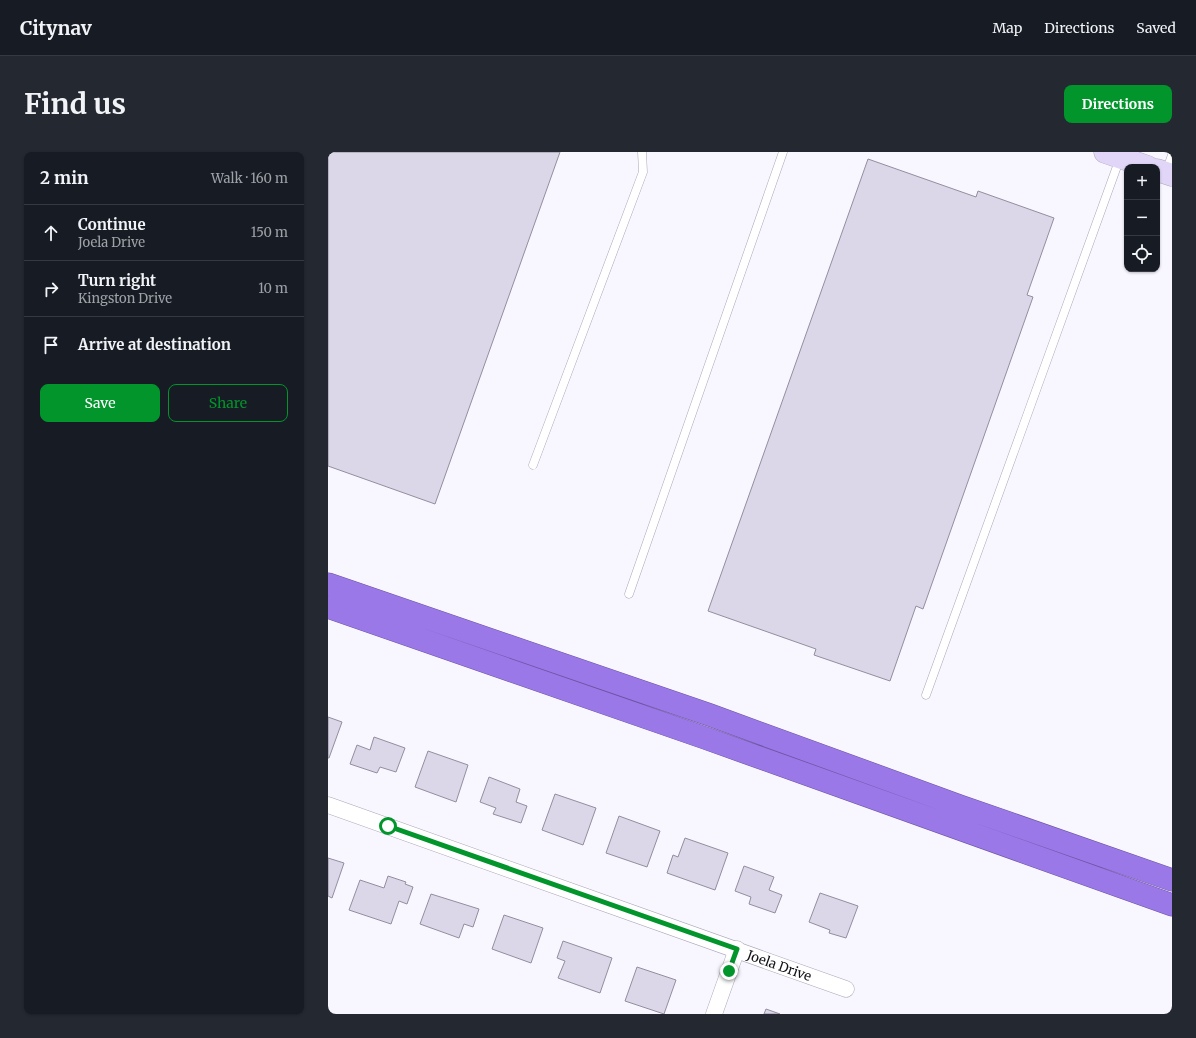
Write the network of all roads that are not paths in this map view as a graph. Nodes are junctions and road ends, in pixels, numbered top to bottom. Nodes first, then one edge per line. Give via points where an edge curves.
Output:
1 (642, 152) edge
2 (783, 152) edge
3 (1116, 154) edge
4 (1163, 168) edge
5 (533, 465) dead end
6 (328, 584) edge
7 (629, 594) dead end
8 (328, 607) edge
9 (926, 695) dead end
10 (328, 805) edge
11 (1172, 880) edge
12 (1172, 905) edge
13 (737, 949) junction
14 (846, 988) dead end
15 (714, 1014) edge

1 - 5 lane via 643,172
2 - 7 lane
3 - 4 street
3 - 9 lane
6 - 11 highway via 710,715 953,804
8 - 12 highway
10 - 13 street, Joela Drive
13 - 14 street, Joela Drive
13 - 15 street

